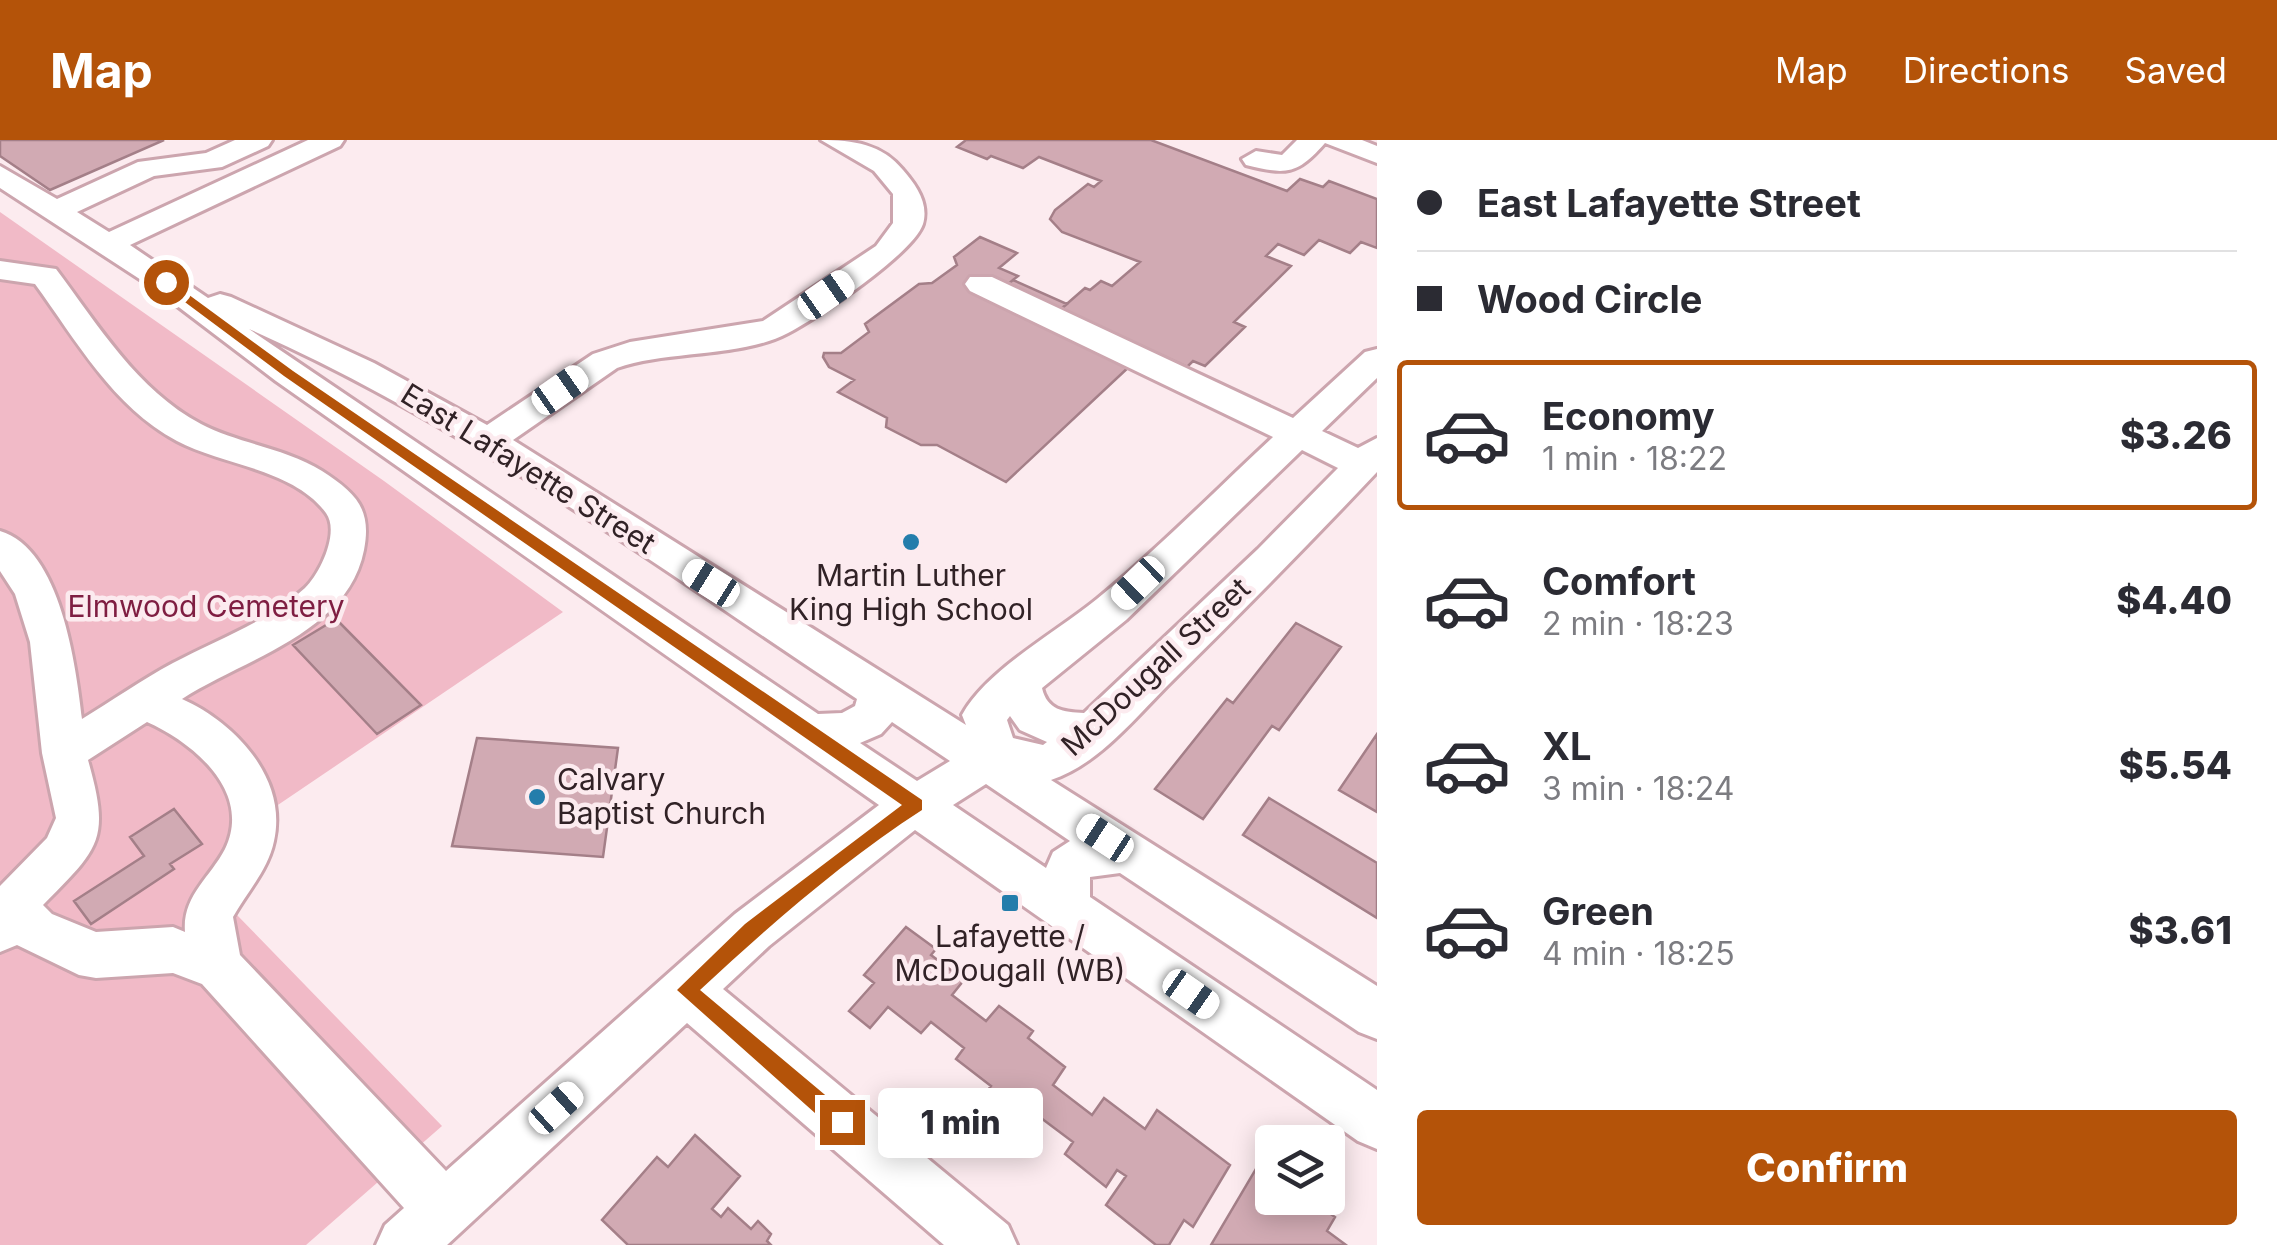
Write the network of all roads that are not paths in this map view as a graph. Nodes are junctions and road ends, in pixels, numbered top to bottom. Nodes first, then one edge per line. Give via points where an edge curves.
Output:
1 (258, 140) edge
2 (330, 140) edge
3 (836, 140) edge
4 (1313, 140) edge
5 (1336, 140) edge
6 (1377, 154) edge
7 (1256, 159) dead end
8 (0, 175) edge
9 (56, 211) junction
10 (108, 244) junction
11 (0, 270) edge
12 (166, 282) junction
13 (980, 284) dead end
14 (1377, 359) edge
15 (1296, 432) junction
16 (486, 442) junction
17 (1369, 457) edge
18 (0, 545) edge
19 (711, 583) junction
20 (628, 608) junction
21 (1020, 682) junction
22 (880, 692) junction
23 (148, 703) junction
24 (808, 731) junction
25 (1093, 731) junction
26 (64, 753) junction
27 (986, 760) junction
28 (916, 805) junction
29 (1129, 853) junction
30 (1066, 909) junction
31 (4, 916) edge
32 (220, 968) junction
33 (686, 990) junction
34 (1377, 1014) edge
35 (1377, 1122) edge
36 (443, 1210) junction
37 (404, 1245) edge
38 (988, 1245) edge

1 - 9 street via 212,162 148,168
2 - 10 street
3 - 16 street via 884,165 902,185 909,202 904,233 887,252 762,332 605,361
4 - 7 street via 1288,164
5 - 6 street
8 - 9 street, East Lafayette Street
9 - 10 street, East Lafayette Street
10 - 12 street, East Lafayette Street
11 - 23 street via 45,276 127,386 188,432 306,477 340,503 350,523 342,568 320,598
12 - 16 street, East Lafayette Street via 312,342
12 - 20 street, East Lafayette Street
13 - 15 street
14 - 15 street
15 - 17 street
15 - 21 street via 1112,608
16 - 19 street, East Lafayette Street
17 - 25 street, McDougall Street
18 - 26 street via 48,620
19 - 20 street via 651,584 632,591
19 - 22 street, East Lafayette Street
20 - 24 street, East Lafayette Street
21 - 25 street via 1027,710 1038,721 1053,729
21 - 27 street via 984,715 994,747
22 - 24 street via 874,716 858,728
22 - 27 street, East Lafayette Street
23 - 26 street
23 - 32 street via 208,734 234,764 250,801 252,842 208,919
24 - 28 street, East Lafayette Street
25 - 27 street, McDougall Street via 1052,763 1017,756
26 - 31 street via 80,814 77,828 62,855
27 - 28 street
27 - 29 street, East Lafayette Street
28 - 30 street, East Lafayette Street
28 - 33 street via 752,930
29 - 30 street via 1074,859 1063,878
29 - 34 street, East Lafayette Street
30 - 35 street, East Lafayette Street
31 - 32 street via 78,952 174,950
32 - 36 street
33 - 36 street
33 - 38 street
36 - 37 street

